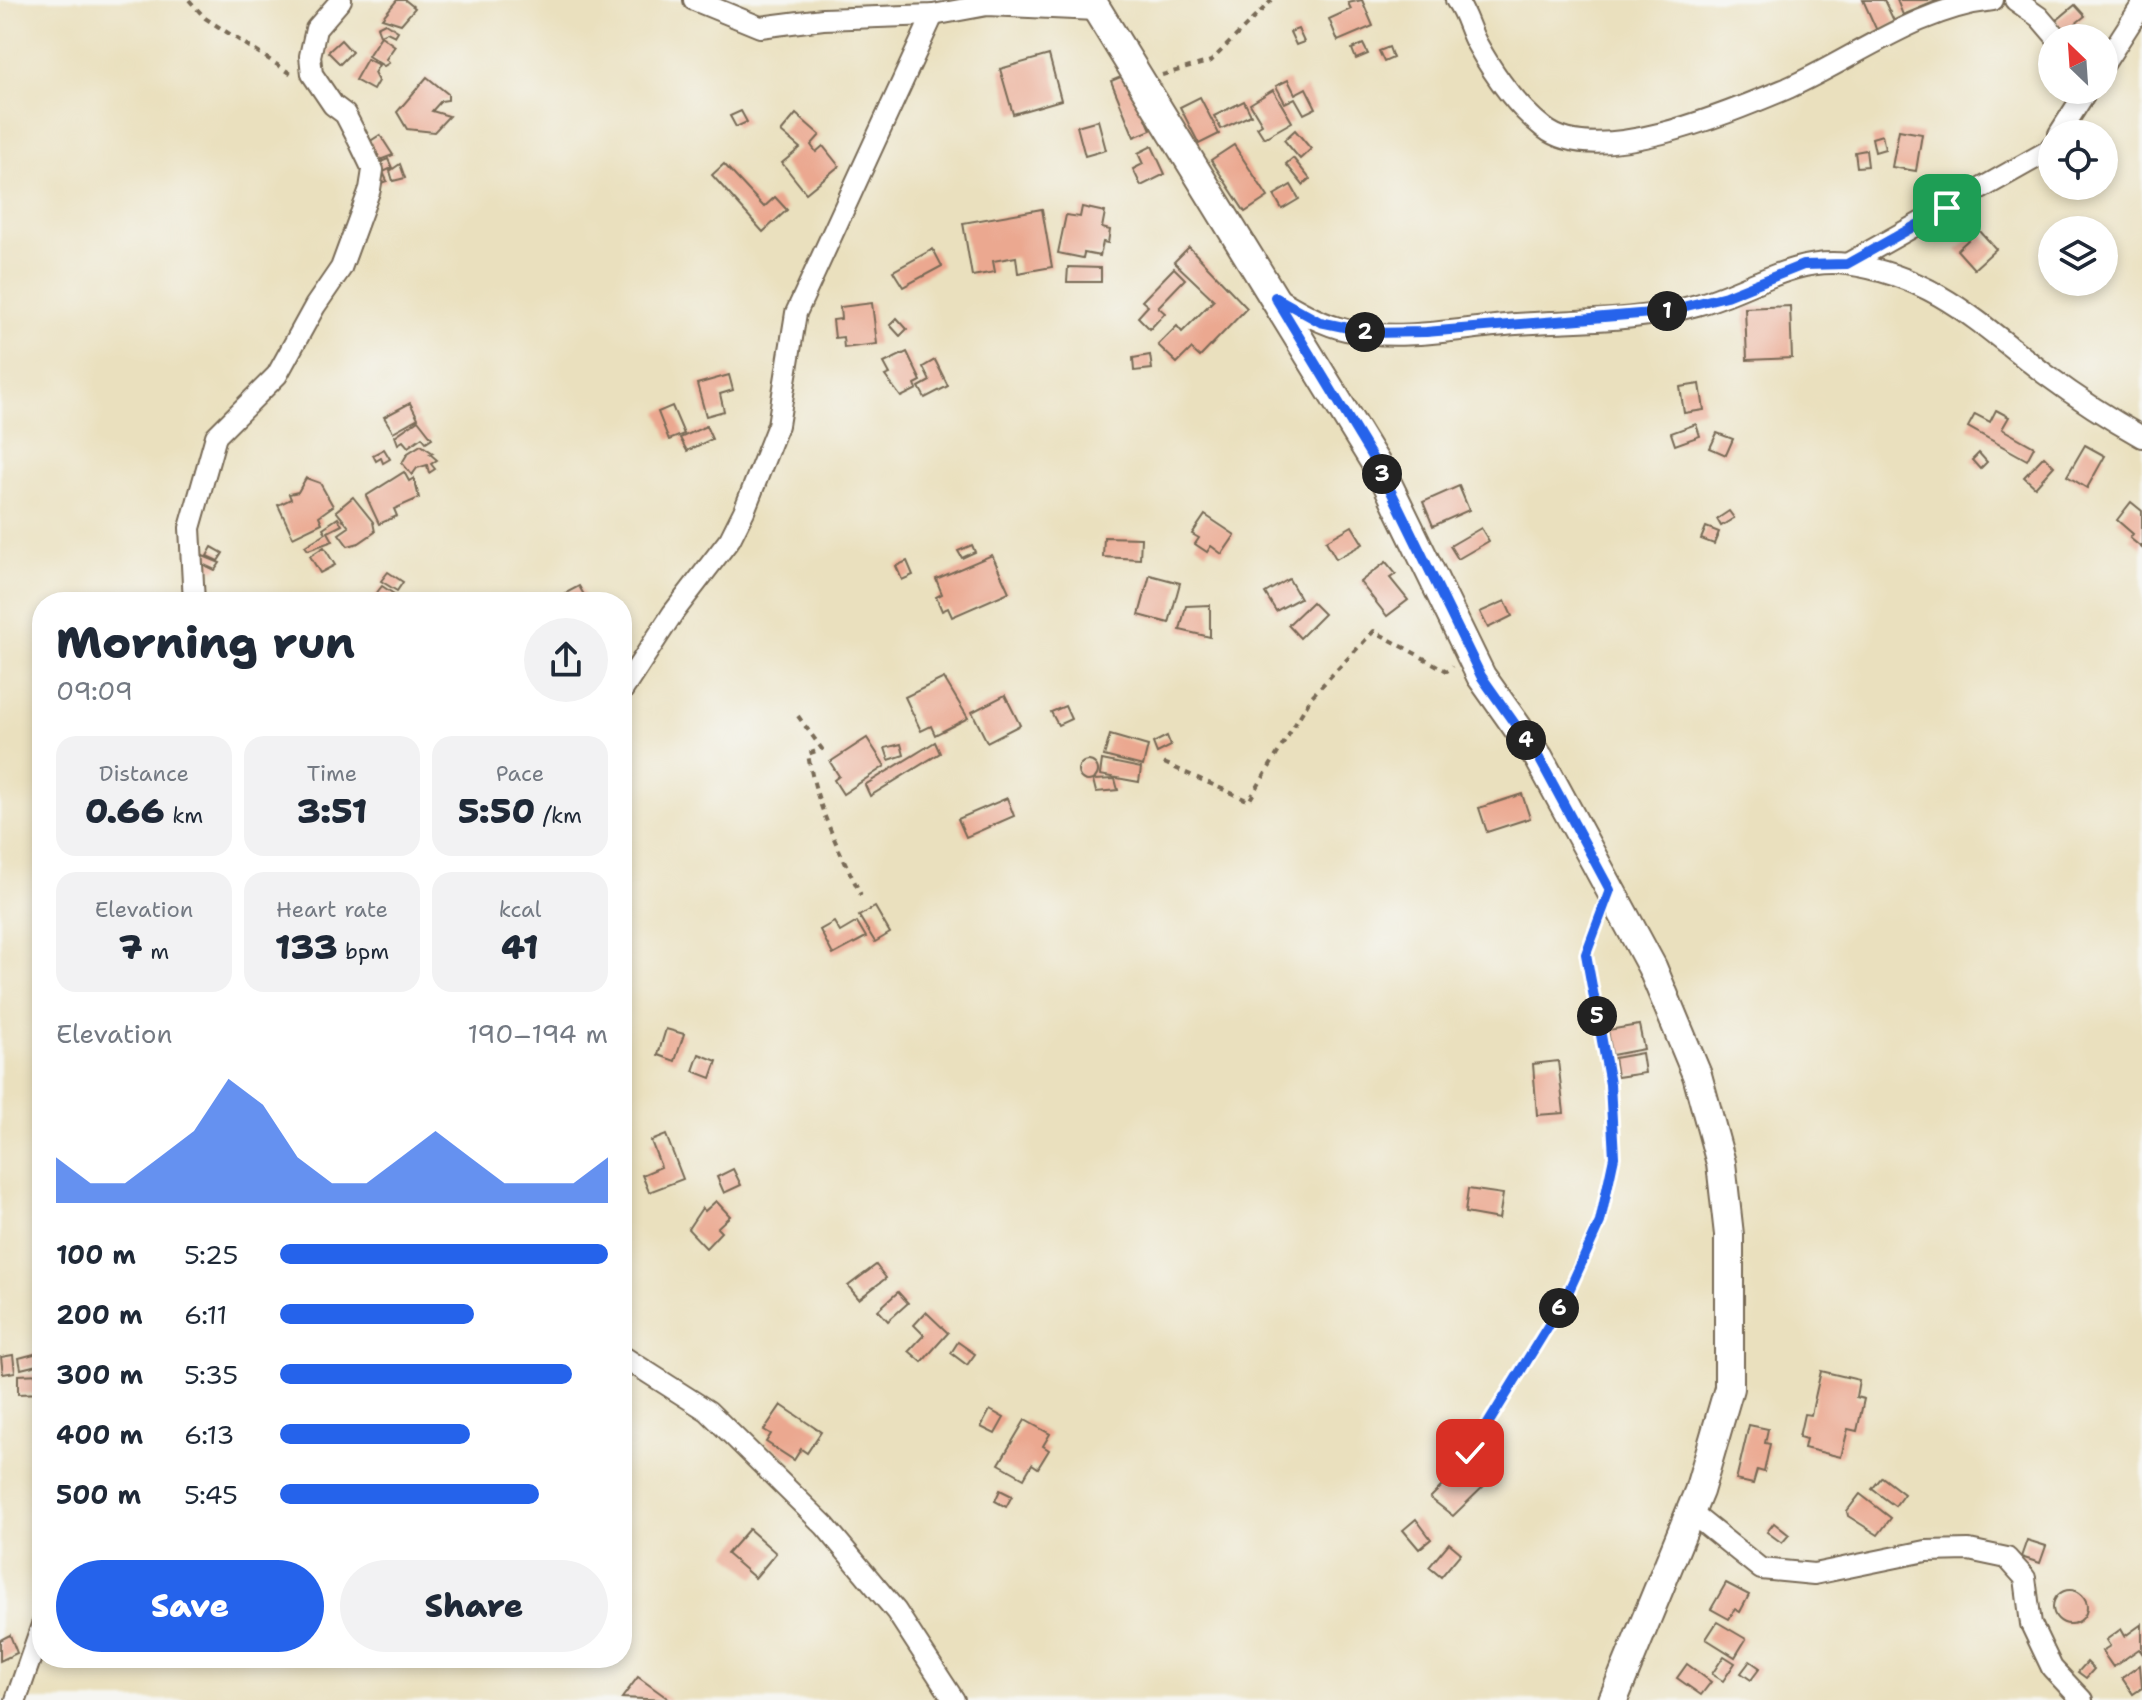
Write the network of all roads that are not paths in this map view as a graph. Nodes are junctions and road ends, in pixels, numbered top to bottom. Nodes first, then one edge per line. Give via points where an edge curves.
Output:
1 (341, 0) edge
2 (694, 0) edge
3 (1456, 0) edge
4 (1993, 0) edge
5 (2015, 0) edge
6 (1093, 5) edge
7 (2142, 5) edge
8 (933, 15) junction
9 (2045, 24) edge
10 (2118, 42) edge
11 (2038, 157) edge
12 (1847, 264) junction
13 (1275, 297) junction
14 (2142, 437) edge
15 (193, 592) edge
16 (632, 673) edge
17 (632, 1362) edge
18 (1690, 1512) junction
19 (32, 1654) edge
20 (16, 1700) edge
21 (954, 1700) edge
22 (1613, 1700) edge
23 (2082, 1700) edge

1 - 15 street via 316,29 312,74 345,114 360,143 373,170 370,189 341,268 277,375 216,436 190,528
2 - 8 street via 760,27
3 - 4 street via 1476,43 1515,101 1547,131 1581,142 1642,138 1723,112 1789,87 1932,16
5 - 9 street
6 - 8 street via 987,5
6 - 13 street
7 - 10 street
8 - 16 street via 796,313 778,425 744,511 730,539
11 - 12 street
12 - 13 street via 1803,265 1716,299 1663,312 1426,332 1347,330
12 - 14 street via 1900,277 1969,311 2047,375
13 - 18 street via 1384,477 1481,676 1539,758 1652,967 1697,1075 1721,1163 1729,1235 1729,1388
17 - 21 street via 708,1411 825,1526 896,1611
18 - 22 street
18 - 23 street via 1761,1569 1814,1574 1940,1551 1969,1550 2007,1558 2025,1578 2031,1624 2052,1668
19 - 20 street

